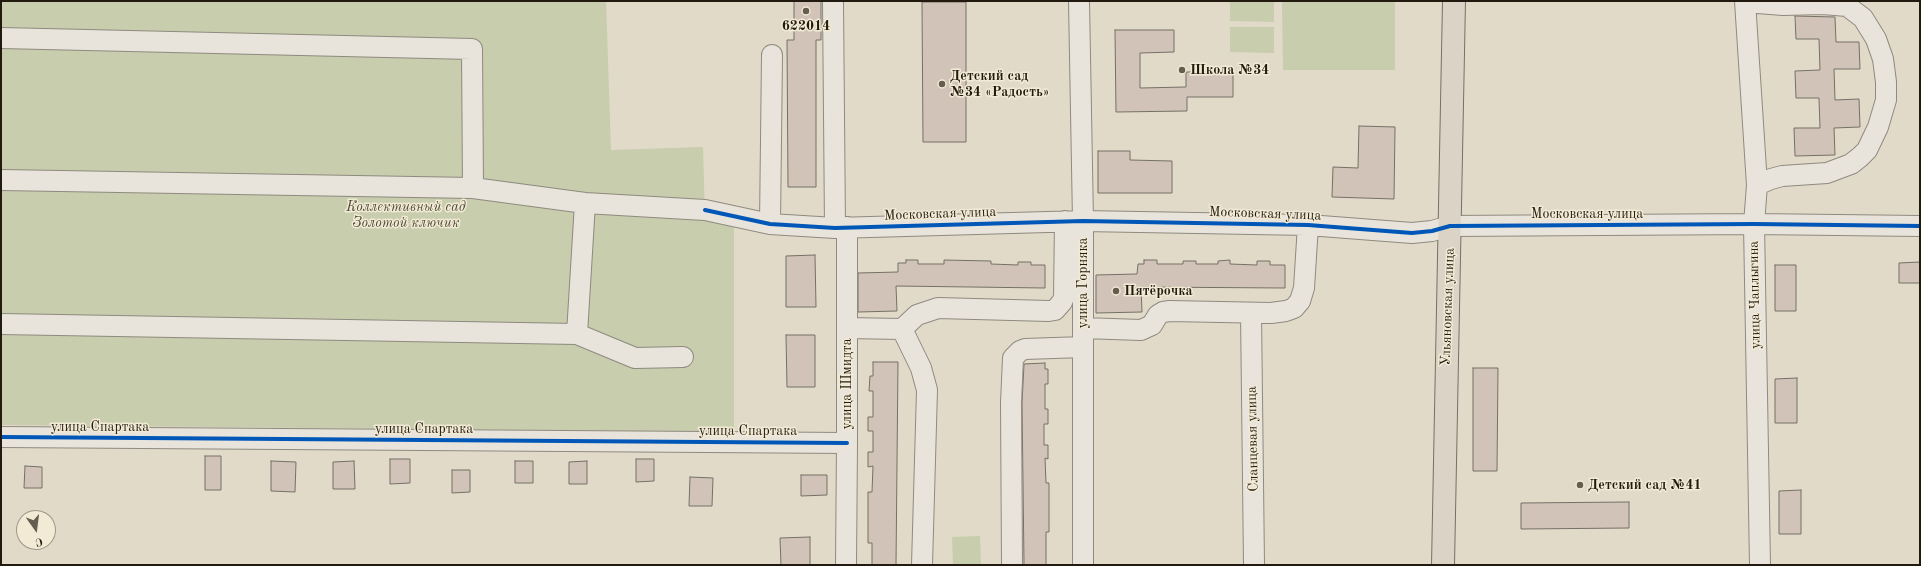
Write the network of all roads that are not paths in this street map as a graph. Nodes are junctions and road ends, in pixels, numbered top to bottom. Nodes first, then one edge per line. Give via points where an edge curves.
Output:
1 (833, 1) edge
2 (1079, 1) edge
3 (1454, 1) edge
4 (1745, 2) edge
5 (1, 38) edge
6 (772, 55) dead end
7 (1, 180) edge
8 (1758, 185) junction
9 (473, 188) junction
10 (586, 203) junction
11 (1074, 221) junction
12 (770, 224) junction
13 (1754, 224) junction
14 (1308, 225) junction
15 (1450, 226) junction
16 (1920, 226) edge
17 (841, 228) junction
18 (1251, 313) junction
19 (1, 324) edge
20 (847, 328) junction
21 (902, 329) junction
22 (577, 334) junction
23 (1083, 338) junction
24 (683, 357) dead end
25 (1, 438) edge
26 (847, 443) junction
27 (846, 565) edge
28 (922, 565) edge
29 (1012, 565) edge
30 (1083, 565) edge
31 (1254, 565) edge
32 (1443, 565) edge
33 (1760, 565) edge

1 - 17 street, улица Шмидта
2 - 11 street, улица Горняка
3 - 15 main road, Ульяновская улица
4 - 8 street, улица Чаплыгина
4 - 8 street via 1847,6 1863,18 1876,39 1883,59 1886,82 1886,100 1878,127 1867,150 1860,157 1851,164 1827,173 1782,176
5 - 9 street via 472,49
6 - 12 street
7 - 9 street, Московская улица
8 - 13 street, улица Чаплыгина
9 - 10 street, Московская улица
10 - 12 street, Московская улица via 705,210
10 - 22 street
11 - 14 street, Московская улица
11 - 17 street, Московская улица
11 - 21 street via 1064,297 1055,310 938,308 917,314
11 - 23 street, улица Горняка
12 - 17 street, Московская улица
13 - 15 street, Московская улица
13 - 16 street, Московская улица
13 - 33 street, улица Чаплыгина
14 - 15 street, Московская улица via 1412,233
14 - 18 street via 1304,288 1300,301 1294,308 1286,311
15 - 32 main road, Ульяновская улица
17 - 20 street, улица Шмидта
18 - 23 street via 1163,312 1152,325 1142,330
18 - 31 street, Сланцевая улица
19 - 22 street
20 - 21 street
20 - 26 street, улица Шмидта
21 - 28 street via 921,368 927,390
22 - 24 street via 635,358
23 - 29 street via 1025,349 1013,358
23 - 30 street, улица Горняка
25 - 26 street, улица Спартака
26 - 27 street, улица Шмидта

